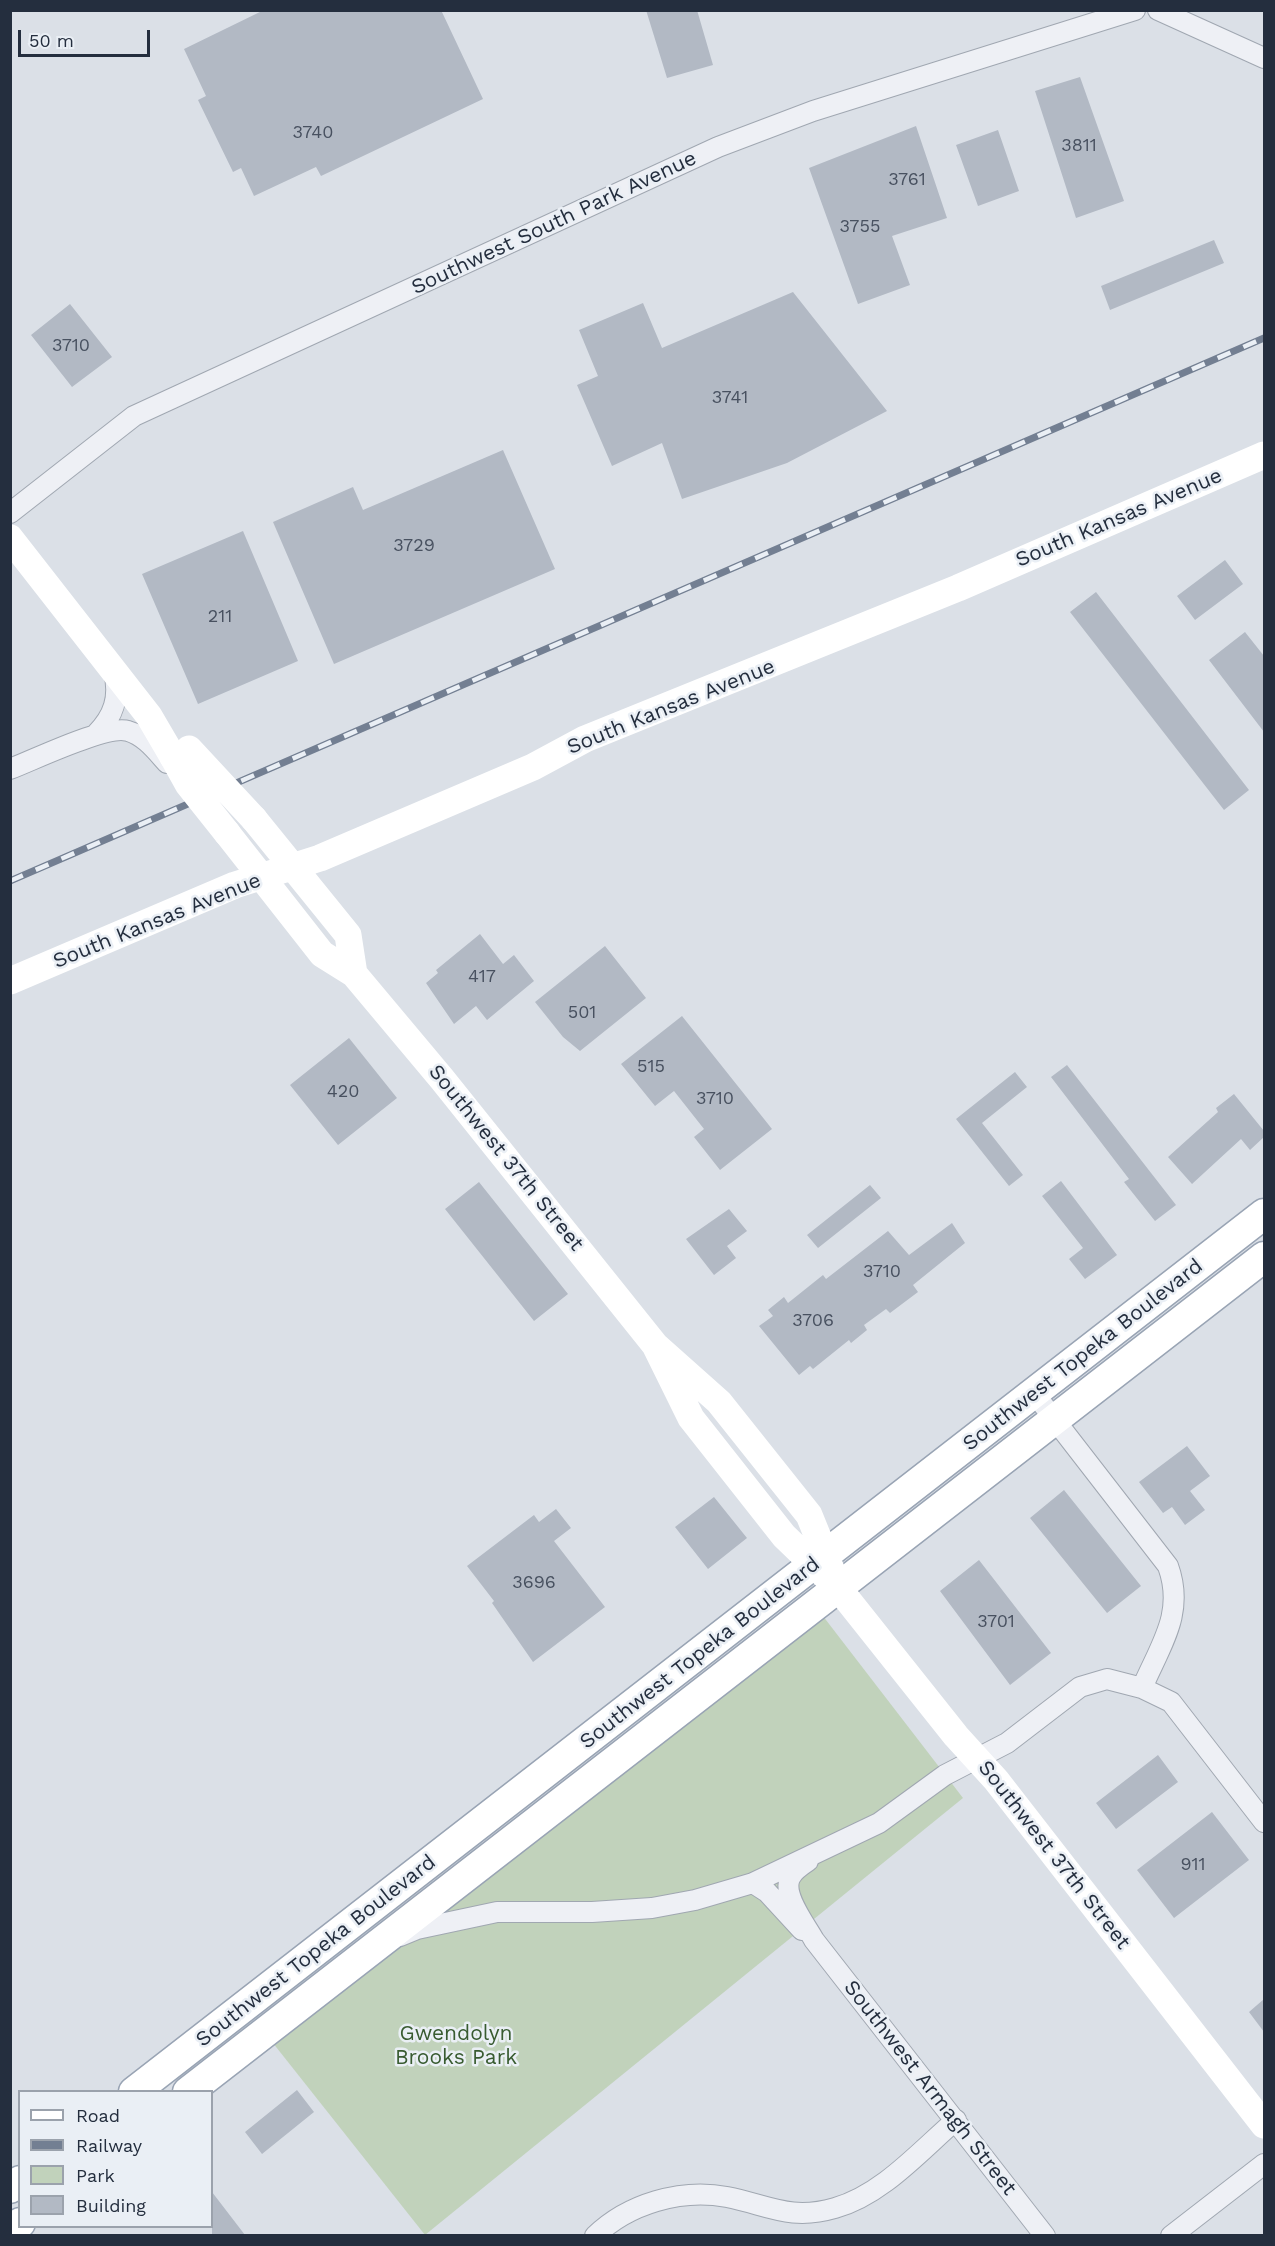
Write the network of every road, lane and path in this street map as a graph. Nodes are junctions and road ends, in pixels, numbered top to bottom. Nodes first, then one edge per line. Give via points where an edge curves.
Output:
1 (1135, 10) edge
2 (1158, 10) edge
3 (1264, 58) edge
4 (1264, 455) edge
5 (10, 513) edge
6 (10, 538) edge
7 (114, 670) junction
8 (96, 734) junction
9 (175, 756) junction
10 (10, 769) edge
11 (295, 867) junction
12 (262, 878) junction
13 (354, 974) junction
14 (10, 981) edge
15 (1264, 1214) edge
16 (1264, 1257) edge
17 (1034, 1393) junction
18 (1055, 1420) junction
19 (820, 1560) junction
20 (839, 1588) junction
21 (1142, 1688) junction
22 (977, 1757) junction
23 (1264, 1821) edge
24 (821, 1850) junction
25 (753, 1882) junction
26 (814, 1940) junction
27 (376, 1947) junction
28 (135, 2090) edge
29 (189, 2090) edge
30 (956, 2120) junction
31 (1264, 2125) edge
32 (1264, 2164) edge
33 (595, 2235) edge
34 (1045, 2235) edge
35 (1171, 2235) edge

1 - 5 street, Southwest South Park Avenue via 861,95 718,147 134,416
2 - 3 street
4 - 11 main road, South Kansas Avenue via 948,593 585,739 533,767
6 - 7 main road, Southwest 37th Street
7 - 8 street via 118,686 115,706
7 - 9 main road, Southwest 37th Street
8 - 9 street via 130,731
8 - 10 street
9 - 11 main road, Southwest 37th Street, bridge via 254,819
9 - 12 main road, Southwest 37th Street, bridge via 188,784
11 - 12 main road, South Kansas Avenue
11 - 13 main road, Southwest 37th Street via 348,935
12 - 13 main road, Southwest 37th Street via 322,954
12 - 14 main road, South Kansas Avenue via 235,885
13 - 19 main road, Southwest 37th Street via 655,1345 719,1402 809,1515
15 - 17 main road, Southwest Topeka Boulevard
16 - 18 main road, Southwest Topeka Boulevard
17 - 18 street
17 - 19 main road, Southwest Topeka Boulevard
18 - 20 main road, Southwest Topeka Boulevard
18 - 21 street via 1168,1566 1174,1583 1176,1602 1172,1619
19 - 20 main road, Southwest 37th Street
19 - 28 main road, Southwest Topeka Boulevard
20 - 22 main road, Southwest 37th Street
20 - 27 main road, Southwest Topeka Boulevard
21 - 22 street via 1107,1679 1080,1687 1007,1743
21 - 23 street via 1171,1702
22 - 24 street via 879,1823
22 - 31 main road, Southwest 37th Street
24 - 25 street
24 - 26 street, Southwest Armagh Street via 790,1878 789,1887
25 - 26 street, Southwest Armagh Street
25 - 27 street via 652,1908 497,1912 459,1918 417,1929
26 - 30 street, Southwest Armagh Street
27 - 29 main road, Southwest Topeka Boulevard
30 - 33 street via 877,2188 834,2209 784,2213 727,2197 686,2196 652,2202 627,2213
30 - 34 street, Southwest Armagh Street
32 - 35 street

